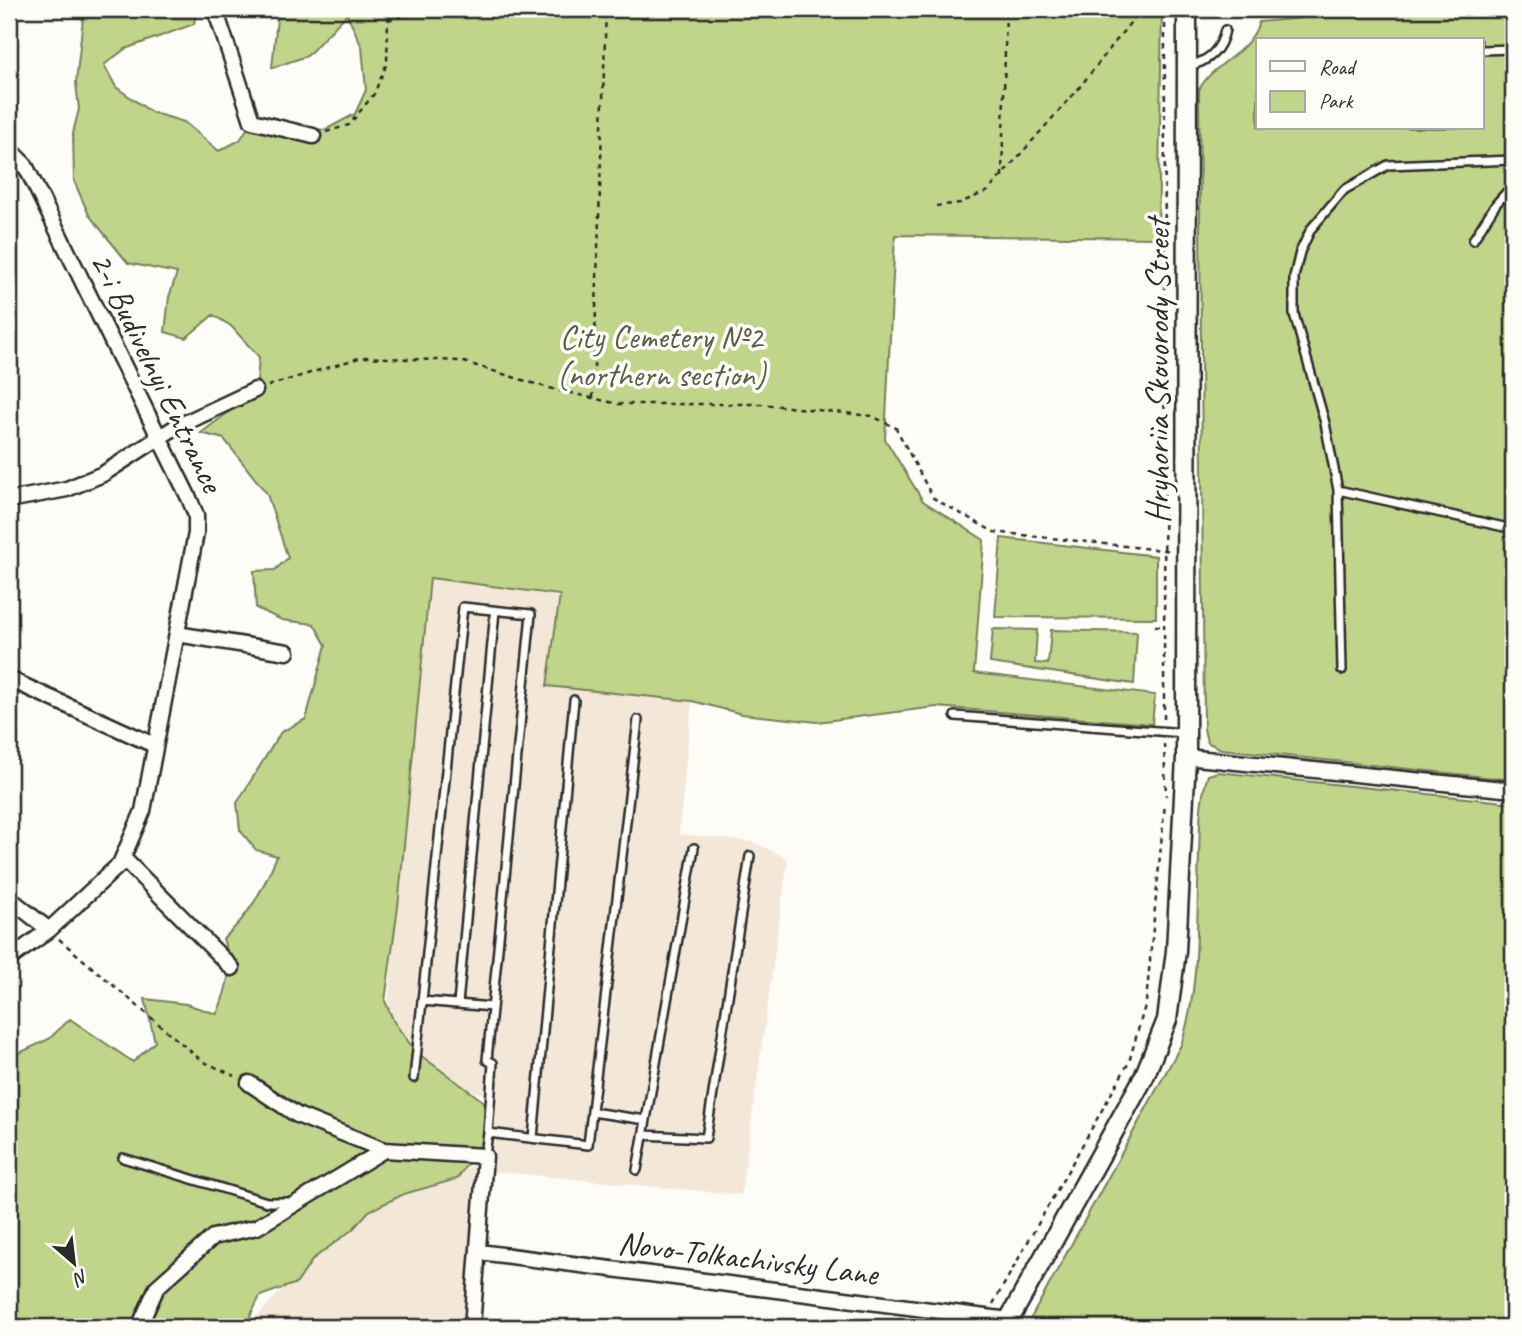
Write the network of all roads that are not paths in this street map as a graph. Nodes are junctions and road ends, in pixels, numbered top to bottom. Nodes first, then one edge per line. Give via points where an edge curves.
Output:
1 (215, 9) edge
2 (1186, 9) edge
3 (1225, 30) dead end
4 (1513, 48) edge
5 (1484, 50) edge
6 (1187, 66) junction
7 (313, 136) road end
8 (9, 149) edge
9 (1513, 160) edge
10 (1513, 185) edge
11 (1473, 240) dead end
12 (255, 390) road end
13 (158, 439) junction
14 (1338, 490) junction
15 (9, 500) edge
16 (1513, 529) edge
17 (495, 611) junction
18 (177, 634) junction
19 (287, 652) dead end
20 (1342, 670) dead end
21 (9, 679) edge
22 (573, 700) dead end
23 (955, 716) dead end
24 (638, 720) dead end
25 (1186, 733) junction
26 (154, 745) junction
27 (1186, 757) junction
28 (1513, 790) edge
29 (694, 848) dead end
30 (750, 856) dead end
31 (123, 858) junction
32 (9, 898) edge
33 (49, 930) junction
34 (9, 960) edge
35 (232, 968) dead end
36 (422, 1001) junction
37 (458, 1004) junction
38 (492, 1007) junction
39 (414, 1078) dead end
40 (249, 1083) road end
41 (592, 1112) junction
42 (646, 1120) junction
43 (488, 1133) junction
44 (643, 1135) junction
45 (533, 1138) junction
46 (384, 1150) junction
47 (485, 1156) junction
48 (124, 1158) dead end
49 (637, 1170) dead end
50 (299, 1203) junction
51 (479, 1252) junction
52 (1007, 1323) edge
53 (139, 1327) edge
54 (472, 1327) edge

1 - 7 street via 252,121
2 - 6 street, Hryhoriia Skovorody Street
3 - 6 lane via 1214,53
4 - 5 lane
6 - 25 street, Hryhoriia Skovorody Street
8 - 13 street, 2-i Budivelnyi Entrance via 25,165
9 - 14 lane via 1388,165 1344,190 1311,229 1294,277 1294,314 1325,423
10 - 11 lane
12 - 13 street
13 - 15 street via 79,484
13 - 18 street, 2-i Budivelnyi Entrance via 196,515 197,533
14 - 16 lane
14 - 20 lane
17 - 36 lane via 463,607
17 - 37 lane
17 - 38 lane via 531,614
18 - 19 street
18 - 26 street, 2-i Budivelnyi Entrance
21 - 26 street
22 - 45 lane
23 - 25 lane
24 - 41 lane
25 - 27 street, Hryhoriia Skovorody Street
26 - 31 street, 2-i Budivelnyi Entrance via 143,811
27 - 28 street
27 - 52 street via 1167,1020 1144,1077
29 - 42 lane
30 - 44 lane via 706,1139
31 - 33 street, 2-i Budivelnyi Entrance
31 - 35 street
32 - 33 street
33 - 34 street, 2-i Budivelnyi Entrance
36 - 37 lane
36 - 39 lane
37 - 38 lane
38 - 43 lane
40 - 46 street via 297,1115
41 - 42 lane
41 - 45 lane via 588,1145
42 - 44 lane
43 - 45 lane
43 - 47 lane
44 - 49 lane
46 - 47 street
46 - 50 street
47 - 51 street
48 - 50 lane via 267,1202
50 - 53 street via 257,1227 213,1237 157,1287
51 - 52 street, Novo-Tolkachivsky Lane
51 - 54 street

